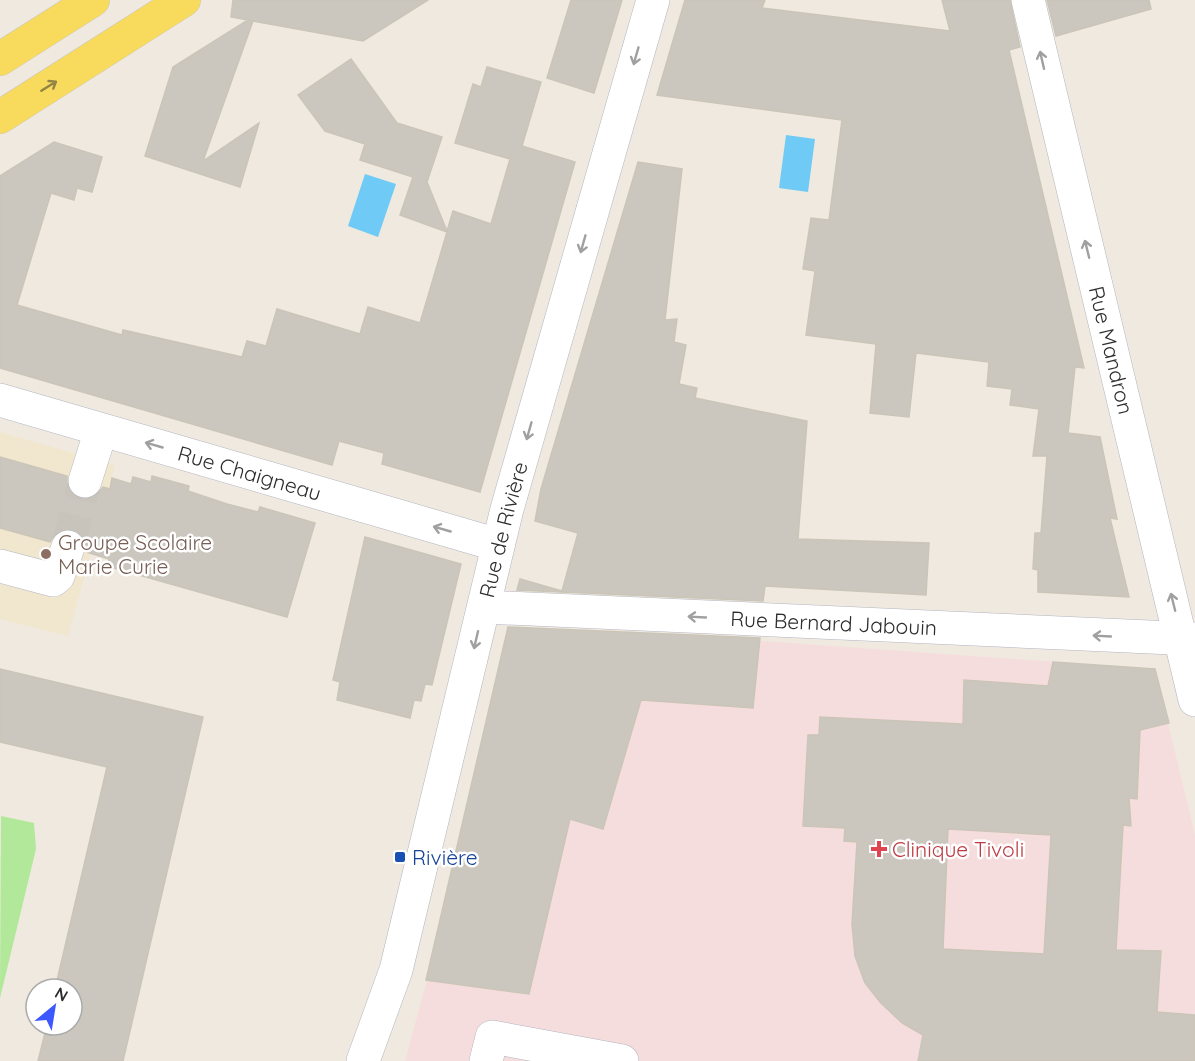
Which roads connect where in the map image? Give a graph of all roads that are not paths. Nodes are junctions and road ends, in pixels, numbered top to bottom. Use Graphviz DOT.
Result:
graph roads {
  1 [pos="93,0"];
  2 [pos="184,0"];
  3 [pos="653,0"];
  4 [pos="1028,0"];
  5 [pos="0,59"];
  6 [pos="0,117"];
  7 [pos="0,400"];
  8 [pos="101,430"];
  9 [pos="85,482"];
  10 [pos="498,545"];
  11 [pos="68,547"];
  12 [pos="0,566"];
  13 [pos="484,607"];
  14 [pos="1188,639"];
  15 [pos="1195,700"];
  16 [pos="363,1061"];
  17 [pos="486,1061"];
  18 [pos="622,1061"];
  1 -- 5 [label="main road"];
  6 -- 2 [label="main road, one-way"];
  3 -- 10 [label="street, Rue de Rivière, one-way"];
  14 -- 4 [label="street, Rue Mandron, one-way"];
  7 -- 8 [label="street, Rue Chaigneau"];
  8 -- 9 [label="street"];
  10 -- 8 [label="street, Rue Chaigneau, one-way"];
  10 -- 13 [label="street, Rue de Rivière"];
  11 -- 12 [label="street"];
  14 -- 13 [label="street, Rue Bernard Jabouin, one-way"];
  13 -- 16 [label="street, Rue de Rivière, one-way"];
  14 -- 15 [label="street, Rue Mandron"];
  17 -- 18 [label="street"];
}
